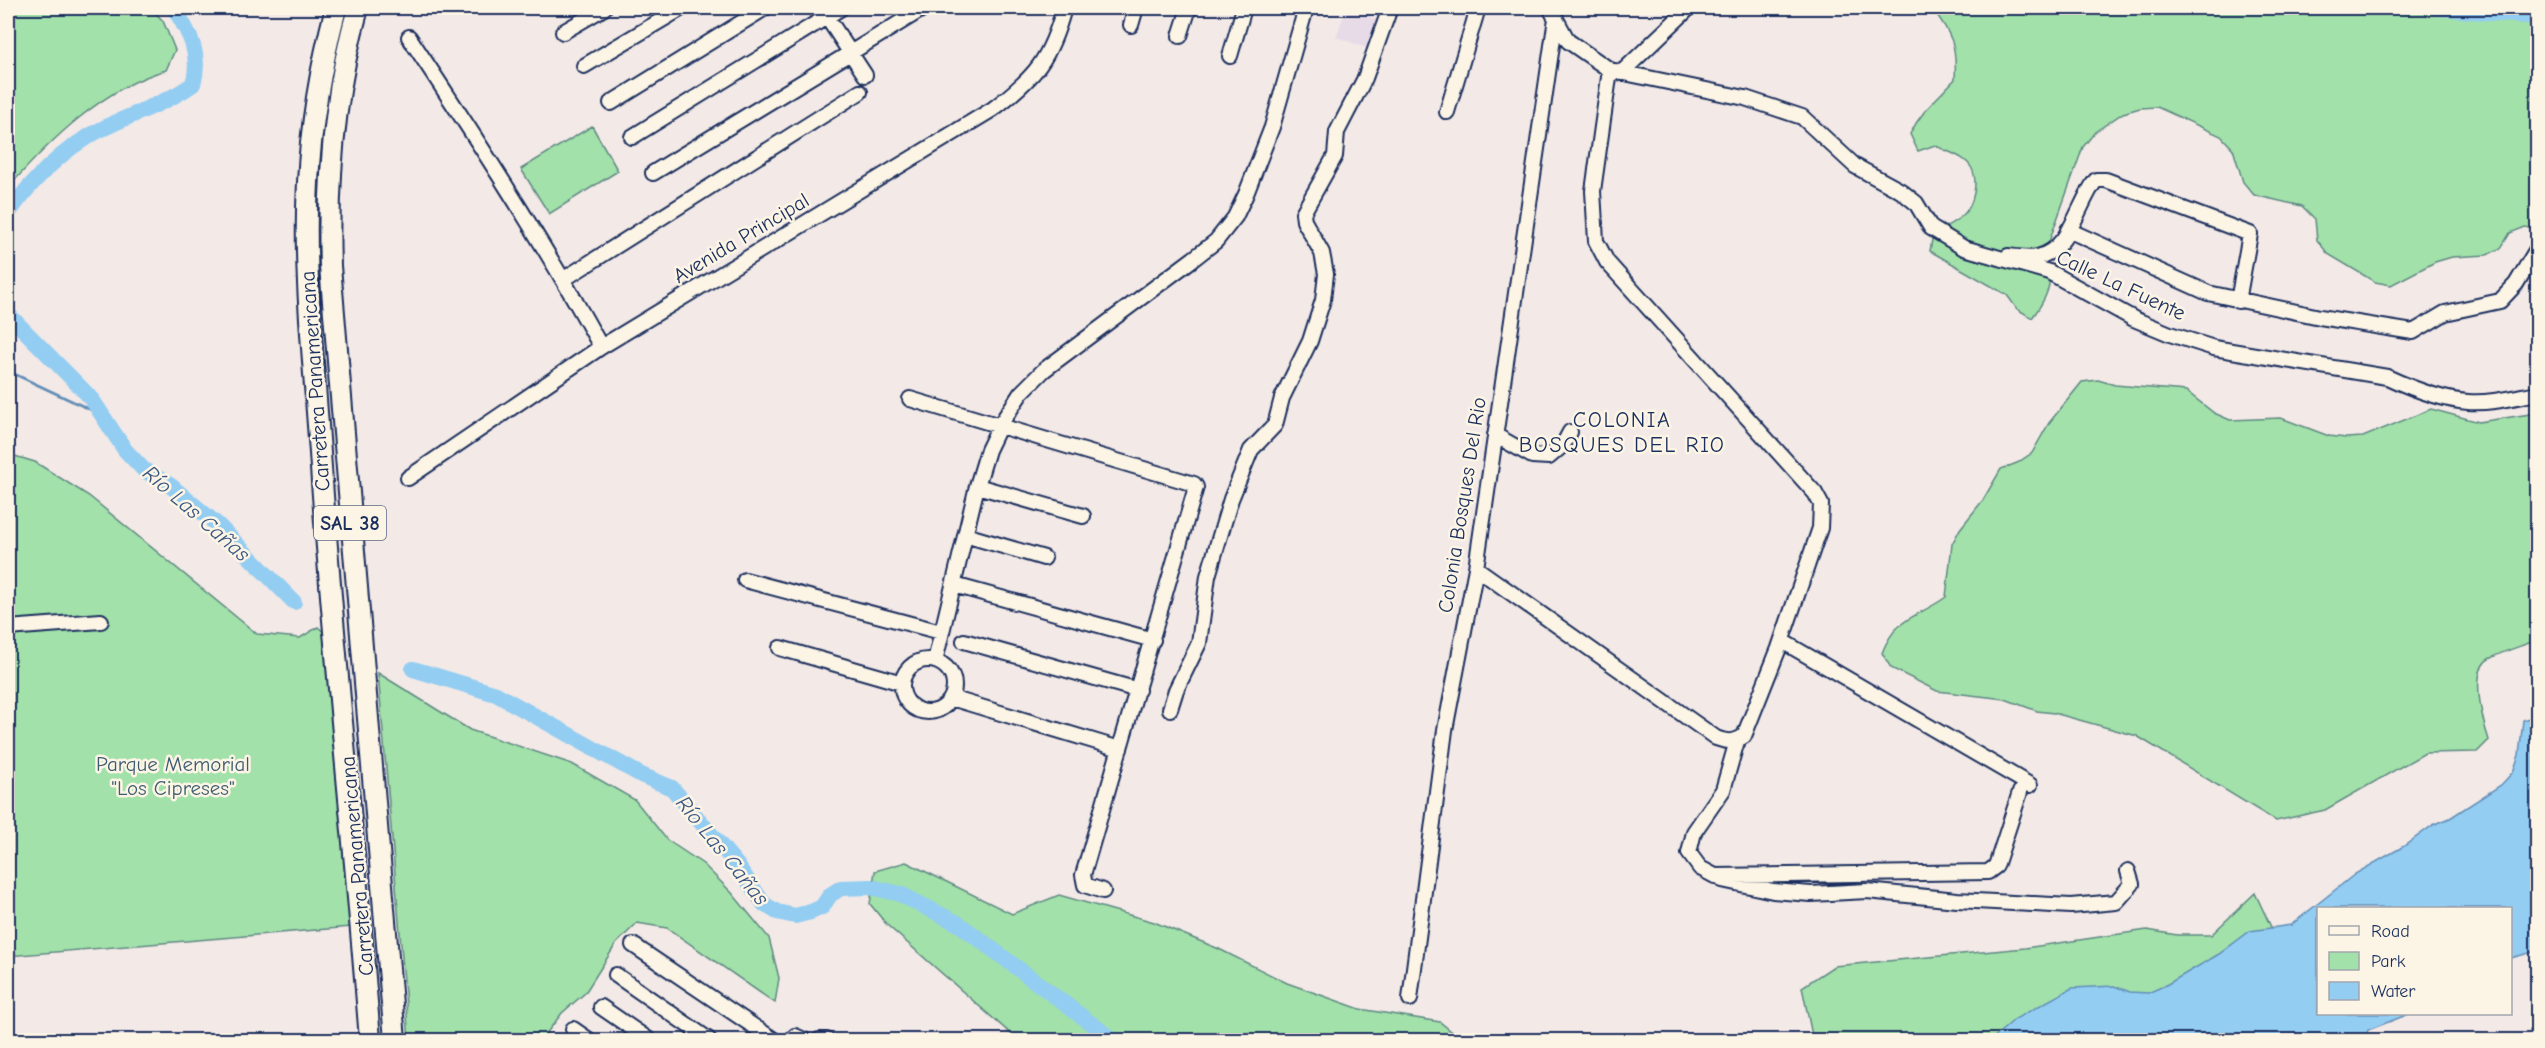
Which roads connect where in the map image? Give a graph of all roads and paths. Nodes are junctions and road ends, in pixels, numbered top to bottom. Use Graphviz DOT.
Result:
graph roads {
  1 [pos="336,8"];
  2 [pos="358,8"];
  3 [pos="604,8"];
  4 [pos="682,8"];
  5 [pos="765,8"];
  6 [pos="841,8"];
  7 [pos="924,8"];
  8 [pos="1064,8"];
  9 [pos="1136,8"];
  10 [pos="1189,8"];
  11 [pos="1245,8"];
  12 [pos="1306,8"];
  13 [pos="1390,8"];
  14 [pos="1478,8"];
  15 [pos="1689,8"];
  16 [pos="824,12"];
  17 [pos="1553,13"];
  18 [pos="1131,25"];
  19 [pos="563,32"];
  20 [pos="1180,36"];
  21 [pos="409,37"];
  22 [pos="850,51"];
  23 [pos="1230,56"];
  24 [pos="584,66"];
  25 [pos="1616,72"];
  26 [pos="865,75"];
  27 [pos="860,92"];
  28 [pos="610,103"];
  29 [pos="1447,112"];
  30 [pos="632,136"];
  31 [pos="653,173"];
  32 [pos="2068,230"];
  33 [pos="2537,249"];
  34 [pos="1982,256"];
  35 [pos="564,279"];
  36 [pos="2238,301"];
  37 [pos="601,347"];
  38 [pos="2538,393"];
  39 [pos="910,399"];
  40 [pos="1000,425"];
  41 [pos="1570,432"];
  42 [pos="1495,435"];
  43 [pos="408,478"];
  44 [pos="977,486"];
  45 [pos="322,491"];
  46 [pos="347,491"];
  47 [pos="1083,516"];
  48 [pos="965,536"];
  49 [pos="351,545"];
  50 [pos="327,550"];
  51 [pos="1044,558"];
  52 [pos="1476,568"];
  53 [pos="744,580"];
  54 [pos="954,585"];
  55 [pos="101,621"];
  56 [pos="8,628"];
  57 [pos="941,632"];
  58 [pos="1153,640"];
  59 [pos="964,641"];
  60 [pos="1782,641"];
  61 [pos="780,648"];
  62 [pos="935,661"];
  63 [pos="902,683"];
  64 [pos="1138,690"];
  65 [pos="951,698"];
  66 [pos="1170,710"];
  67 [pos="1737,741"];
  68 [pos="1120,749"];
  69 [pos="2128,871"];
  70 [pos="1715,876"];
  71 [pos="1103,891"];
  72 [pos="633,945"];
  73 [pos="616,975"];
  74 [pos="1410,999"];
  75 [pos="601,1007"];
  76 [pos="573,1029"];
  77 [pos="370,1041"];
  78 [pos="395,1041"];
  79 [pos="589,1041"];
  80 [pos="650,1041"];
  81 [pos="709,1041"];
  82 [pos="774,1041"];
  83 [pos="819,1041"];
  84 [pos="827,1041"];
  1 -- 45 [label="highway, Carretera Panamericana / SAL 38"];
  2 -- 46 [label="highway, Carretera Panamericana / SAL 38"];
  3 -- 19 [label="street"];
  4 -- 24 [label="street"];
  5 -- 28 [label="street"];
  6 -- 16 [label="street"];
  7 -- 22 [label="street"];
  8 -- 37 [label="street, Avenida Principal"];
  9 -- 18 [label="street"];
  10 -- 20 [label="street"];
  11 -- 23 [label="street"];
  12 -- 40 [label="street"];
  13 -- 66 [label="street"];
  14 -- 29 [label="street"];
  15 -- 25 [label="street"];
  16 -- 22 [label="street"];
  16 -- 30 [label="street"];
  17 -- 25 [label="street, Calle La Fuente"];
  17 -- 42 [label="street, Colonia Bosques Del Rio"];
  21 -- 35 [label="street"];
  22 -- 26 [label="street"];
  22 -- 31 [label="street"];
  25 -- 34 [label="street, Calle La Fuente"];
  25 -- 60 [label="street"];
  27 -- 35 [label="street"];
  32 -- 34 [label="street"];
  32 -- 36 [label="street"];
  32 -- 36 [label="street"];
  33 -- 36 [label="street"];
  34 -- 38 [label="street, Calle La Fuente"];
  35 -- 37 [label="street"];
  37 -- 43 [label="street, Avenida Principal"];
  39 -- 40 [label="street"];
  40 -- 44 [label="street"];
  40 -- 58 [label="street"];
  41 -- 42 [label="street"];
  42 -- 52 [label="street, Colonia Bosques Del Rio"];
  44 -- 47 [label="street"];
  44 -- 48 [label="street"];
  45 -- 46 [label="highway"];
  45 -- 50 [label="highway, Carretera Panamericana / SAL 38"];
  46 -- 49 [label="highway, Carretera Panamericana / SAL 38"];
  48 -- 51 [label="street"];
  48 -- 54 [label="street"];
  49 -- 50 [label="highway"];
  49 -- 78 [label="highway, Carretera Panamericana / SAL 38"];
  50 -- 77 [label="highway, Carretera Panamericana / SAL 38"];
  52 -- 67 [label="street"];
  52 -- 74 [label="street, Colonia Bosques Del Rio"];
  53 -- 57 [label="street"];
  54 -- 57 [label="street"];
  54 -- 58 [label="street"];
  55 -- 56 [label="street"];
  57 -- 62 [label="street"];
  58 -- 64 [label="street"];
  59 -- 64 [label="street"];
  60 -- 67 [label="street"];
  60 -- 70 [label="street"];
  61 -- 63 [label="street"];
  62 -- 63 [label="street"];
  62 -- 65 [label="street"];
  63 -- 65 [label="street"];
  64 -- 68 [label="street"];
  65 -- 68 [label="street"];
  67 -- 70 [label="street"];
  68 -- 71 [label="street"];
  69 -- 70 [label="street"];
  72 -- 82 [label="street"];
  73 -- 81 [label="street"];
  75 -- 80 [label="street"];
  76 -- 79 [label="street"];
  83 -- 84 [label="street"];
}
